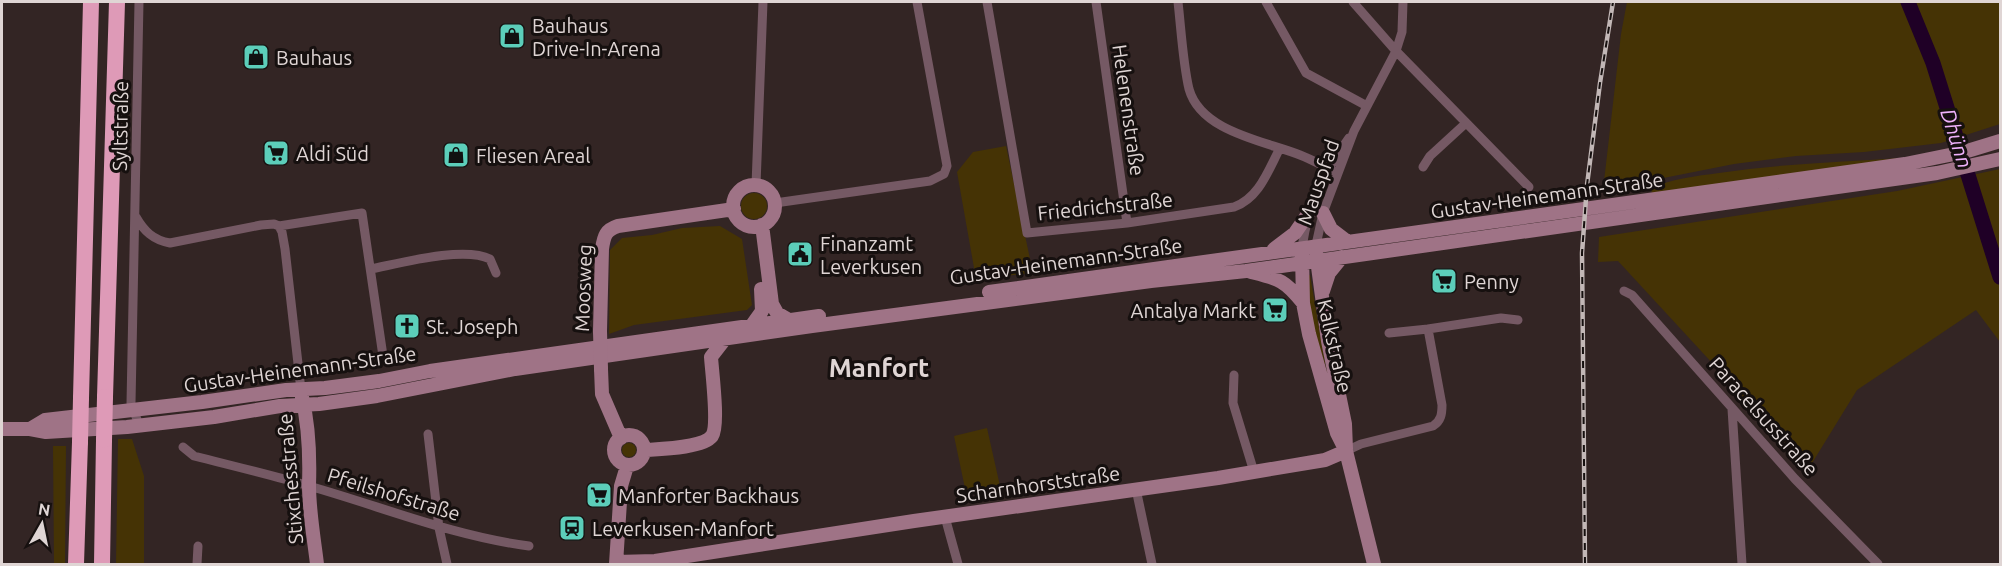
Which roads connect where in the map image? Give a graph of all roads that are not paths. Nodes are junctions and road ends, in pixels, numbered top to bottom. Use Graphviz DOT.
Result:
graph roads {
  1 [pos="91,2"];
  2 [pos="117,2"];
  3 [pos="139,2"];
  4 [pos="763,2"];
  5 [pos="917,2"];
  6 [pos="987,2"];
  7 [pos="1096,2"];
  8 [pos="1178,2"];
  9 [pos="1266,2"];
  10 [pos="1353,2"];
  11 [pos="1403,2"];
  12 [pos="1396,51"];
  13 [pos="1366,106"];
  14 [pos="1466,123"];
  15 [pos="1998,142"];
  16 [pos="1280,148"];
  17 [pos="2000,159"];
  18 [pos="1423,167"];
  19 [pos="1333,171"];
  20 [pos="756,185"];
  21 [pos="1529,187"];
  22 [pos="775,203"];
  23 [pos="734,209"];
  24 [pos="1323,213"];
  25 [pos="1308,214"];
  26 [pos="136,217"];
  27 [pos="1127,223"];
  28 [pos="279,226"];
  29 [pos="756,226"];
  30 [pos="153,237"];
  31 [pos="1348,242"];
  32 [pos="1309,246"];
  33 [pos="134,250"];
  34 [pos="1270,251"];
  35 [pos="1342,257"];
  36 [pos="1316,260"];
  37 [pos="1301,262"];
  38 [pos="371,269"];
  39 [pos="1246,271"];
  40 [pos="496,273"];
  41 [pos="1624,291"];
  42 [pos="1322,296"];
  43 [pos="1303,303"];
  44 [pos="789,320"];
  45 [pos="1518,320"];
  46 [pos="752,325"];
  47 [pos="1428,329"];
  48 [pos="1389,333"];
  49 [pos="725,339"];
  50 [pos="691,344"];
  51 [pos="383,356"];
  52 [pos="711,357"];
  53 [pos="1234,375"];
  54 [pos="301,390"];
  55 [pos="304,405"];
  56 [pos="1732,409"];
  57 [pos="133,411"];
  58 [pos="139,425"];
  59 [pos="2,429"];
  60 [pos="30,429"];
  61 [pos="428,434"];
  62 [pos="621,438"];
  63 [pos="183,447"];
  64 [pos="645,450"];
  65 [pos="1346,452"];
  66 [pos="627,466"];
  67 [pos="1254,472"];
  68 [pos="309,486"];
  69 [pos="1136,489"];
  70 [pos="945,517"];
  71 [pos="439,528"];
  72 [pos="198,546"];
  73 [pos="529,546"];
  74 [pos="616,563"];
  75 [pos="76,564"];
  76 [pos="102,564"];
  77 [pos="197,564"];
  78 [pos="317,564"];
  79 [pos="447,564"];
  80 [pos="958,564"];
  81 [pos="1152,564"];
  82 [pos="1374,564"];
  83 [pos="1742,564"];
  84 [pos="1878,564"];
  1 -- 75 [label="highway, bridge"];
  2 -- 76 [label="highway, bridge"];
  3 -- 26 [label="street, Syltstraße"];
  4 -- 20 [label="street"];
  5 -- 22 [label="street"];
  6 -- 27 [label="street, Friedrichstraße"];
  7 -- 27 [label="street, Helenenstraße"];
  8 -- 16 [label="street"];
  9 -- 13 [label="street"];
  10 -- 12 [label="street"];
  11 -- 12 [label="street, Mauspfad"];
  12 -- 13 [label="street, Mauspfad"];
  12 -- 14 [label="street"];
  13 -- 19 [label="street, Mauspfad"];
  14 -- 18 [label="street"];
  14 -- 21 [label="street"];
  15 -- 31 [label="main road, Gustav-Heinemann-Straße"];
  16 -- 19 [label="street"];
  16 -- 27 [label="street, Friedrichstraße"];
  17 -- 35 [label="main road, Gustav-Heinemann-Straße"];
  19 -- 24 [label="street, Mauspfad"];
  19 -- 25 [label="street, Mauspfad"];
  20 -- 22 [label="main road"];
  20 -- 23 [label="main road"];
  22 -- 29 [label="main road"];
  23 -- 29 [label="main road"];
  23 -- 62 [label="main road, Moosweg, bridge"];
  24 -- 31 [label="main road"];
  24 -- 32 [label="street, Mauspfad"];
  25 -- 32 [label="street, Mauspfad"];
  25 -- 34 [label="main road"];
  26 -- 30 [label="street"];
  26 -- 33 [label="street, Syltstraße"];
  28 -- 30 [label="street"];
  28 -- 38 [label="street"];
  28 -- 54 [label="street"];
  29 -- 44 [label="main road"];
  29 -- 46 [label="main road"];
  30 -- 33 [label="street"];
  31 -- 32 [label="main road, Gustav-Heinemann-Straße"];
  32 -- 34 [label="main road, Gustav-Heinemann-Straße"];
  32 -- 36 [label="main road, Kalkstraße"];
  32 -- 37 [label="main road, Kalkstraße"];
  33 -- 57 [label="street, Syltstraße"];
  34 -- 44 [label="main road, Gustav-Heinemann-Straße"];
  35 -- 36 [label="main road, Gustav-Heinemann-Straße"];
  35 -- 42 [label="main road"];
  36 -- 37 [label="main road, Gustav-Heinemann-Straße"];
  36 -- 42 [label="main road, Kalkstraße"];
  37 -- 39 [label="main road, Gustav-Heinemann-Straße"];
  37 -- 43 [label="main road, Kalkstraße"];
  38 -- 40 [label="street"];
  38 -- 51 [label="street"];
  39 -- 43 [label="main road"];
  39 -- 49 [label="main road, Gustav-Heinemann-Straße"];
  41 -- 56 [label="street, Paracelsusstraße"];
  42 -- 65 [label="main road, Kalkstraße"];
  43 -- 65 [label="main road, Kalkstraße"];
  44 -- 46 [label="main road, Gustav-Heinemann-Straße"];
  45 -- 47 [label="street"];
  46 -- 54 [label="main road, Gustav-Heinemann-Straße"];
  47 -- 48 [label="street"];
  47 -- 65 [label="street"];
  49 -- 50 [label="main road, Gustav-Heinemann-Straße"];
  49 -- 52 [label="main road"];
  50 -- 52 [label="main road"];
  50 -- 55 [label="main road, Gustav-Heinemann-Straße"];
  52 -- 64 [label="main road"];
  53 -- 67 [label="street"];
  54 -- 55 [label="main road, Stixchesstraße"];
  54 -- 57 [label="main road, Gustav-Heinemann-Straße"];
  55 -- 58 [label="main road, Gustav-Heinemann-Straße"];
  55 -- 68 [label="main road, Stixchesstraße"];
  56 -- 83 [label="street"];
  56 -- 84 [label="street, Paracelsusstraße"];
  57 -- 58 [label="street, Syltstraße"];
  57 -- 60 [label="main road, Gustav-Heinemann-Straße"];
  58 -- 60 [label="main road, Gustav-Heinemann-Straße"];
  59 -- 60 [label="main road, Gustav-Heinemann-Straße"];
  61 -- 71 [label="street"];
  62 -- 64 [label="main road"];
  62 -- 66 [label="main road"];
  63 -- 68 [label="street, Pfeilshofstraße"];
  64 -- 66 [label="main road"];
  65 -- 67 [label="main road, Scharnhorststraße"];
  65 -- 82 [label="main road, Kalkstraße"];
  66 -- 74 [label="main road"];
  67 -- 69 [label="main road, Scharnhorststraße"];
  68 -- 71 [label="street, Pfeilshofstraße"];
  68 -- 78 [label="main road, Stixchesstraße"];
  69 -- 70 [label="main road, Scharnhorststraße"];
  69 -- 81 [label="street, Scharnhorststraße"];
  70 -- 74 [label="main road, Scharnhorststraße"];
  70 -- 80 [label="street, Scharnhorststraße"];
  71 -- 73 [label="street, Pfeilshofstraße"];
  71 -- 79 [label="street"];
  72 -- 77 [label="street"];
}
